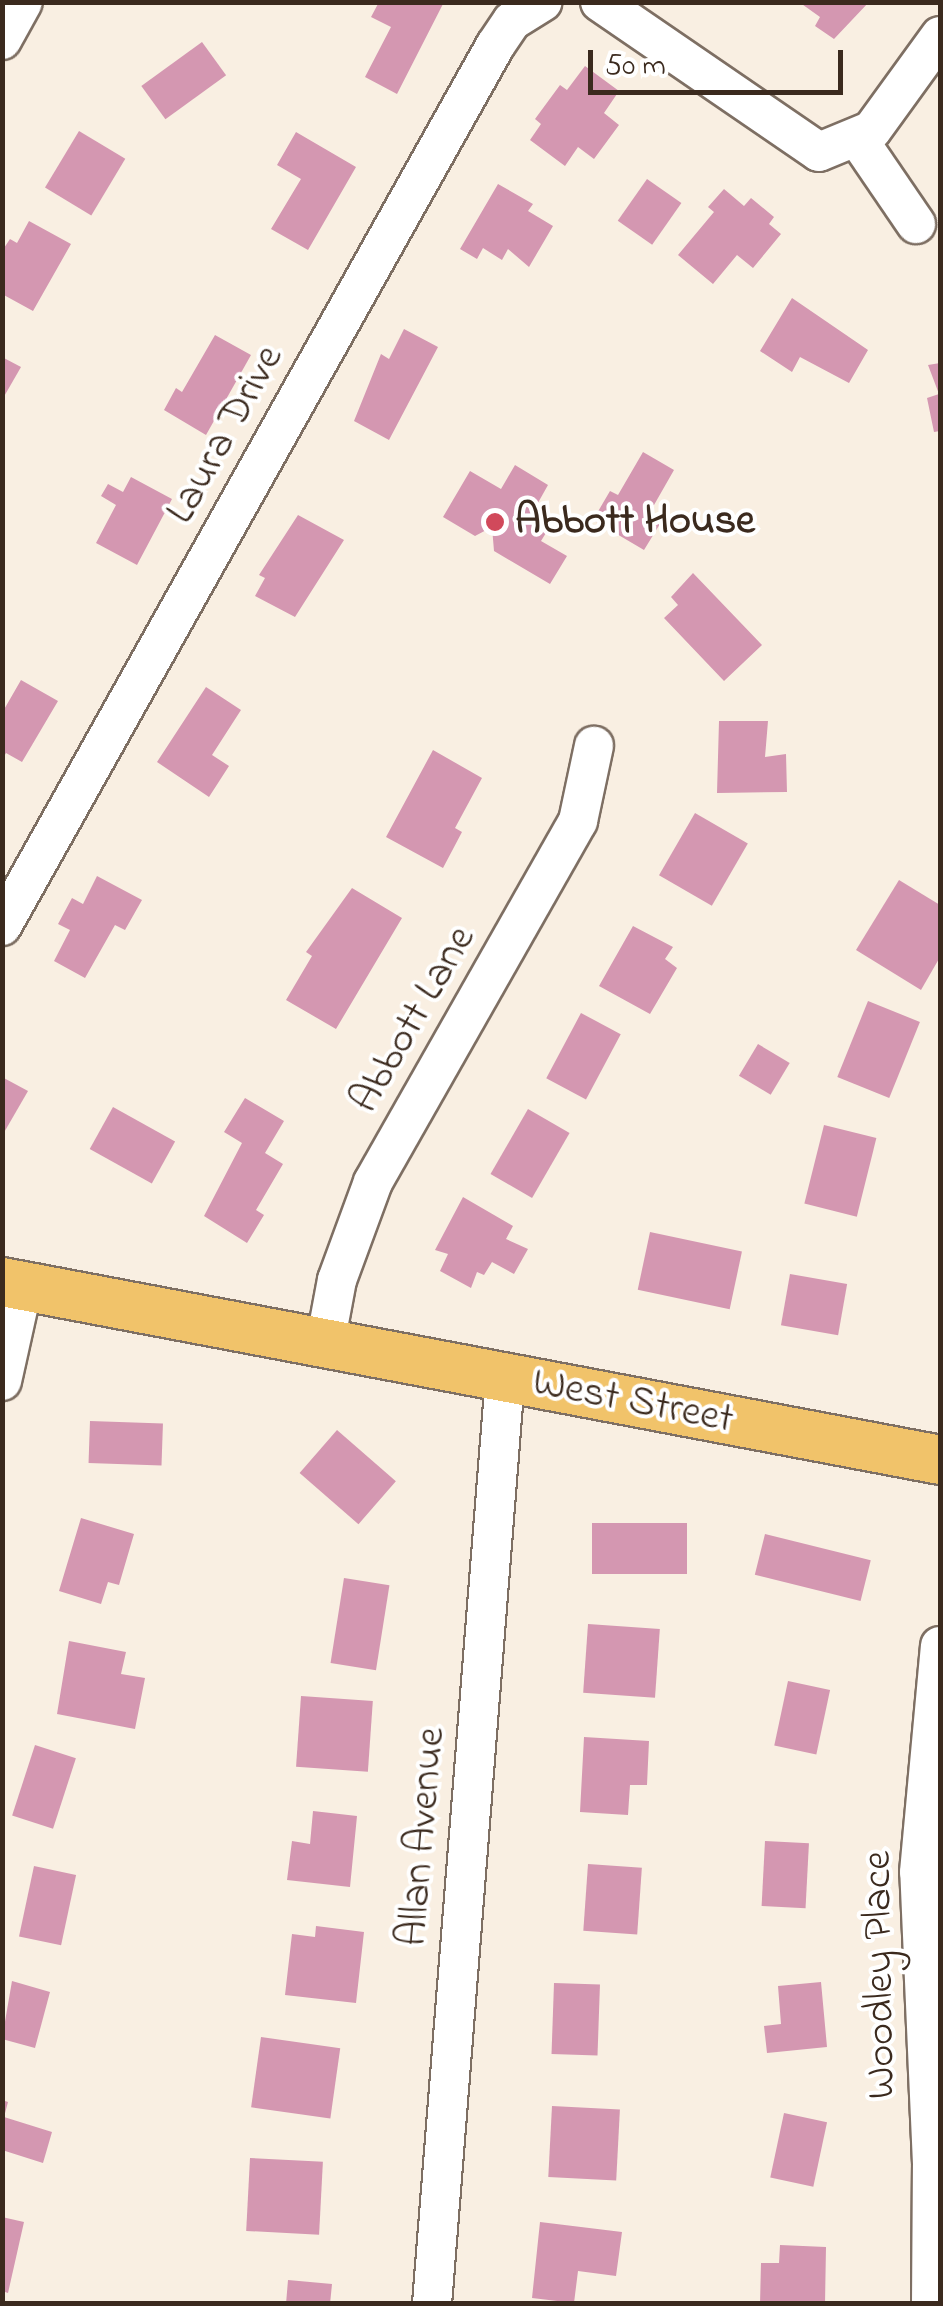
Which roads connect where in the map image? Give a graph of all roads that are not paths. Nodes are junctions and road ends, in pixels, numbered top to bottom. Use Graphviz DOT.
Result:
graph roads {
  1 [pos="23,2"];
  2 [pos="543,2"];
  3 [pos="600,2"];
  4 [pos="940,36"];
  5 [pos="2,40"];
  6 [pos="858,138"];
  7 [pos="916,224"];
  8 [pos="594,746"];
  9 [pos="2,926"];
  10 [pos="13,1284"];
  11 [pos="325,1344"];
  12 [pos="505,1378"];
  13 [pos="2,1381"];
  14 [pos="940,1453"];
  15 [pos="940,1646"];
  16 [pos="432,2304"];
  17 [pos="932,2304"];
  1 -- 5 [label="street"];
  2 -- 9 [label="street, Laura Drive"];
  3 -- 6 [label="street"];
  4 -- 6 [label="street"];
  6 -- 7 [label="street"];
  8 -- 11 [label="street, Abbott Lane"];
  10 -- 11 [label="main road, West Street"];
  10 -- 13 [label="street"];
  11 -- 12 [label="main road, West Street"];
  12 -- 14 [label="main road, West Street"];
  12 -- 16 [label="street, Allan Avenue"];
  15 -- 17 [label="street, Woodley Place"];
}
